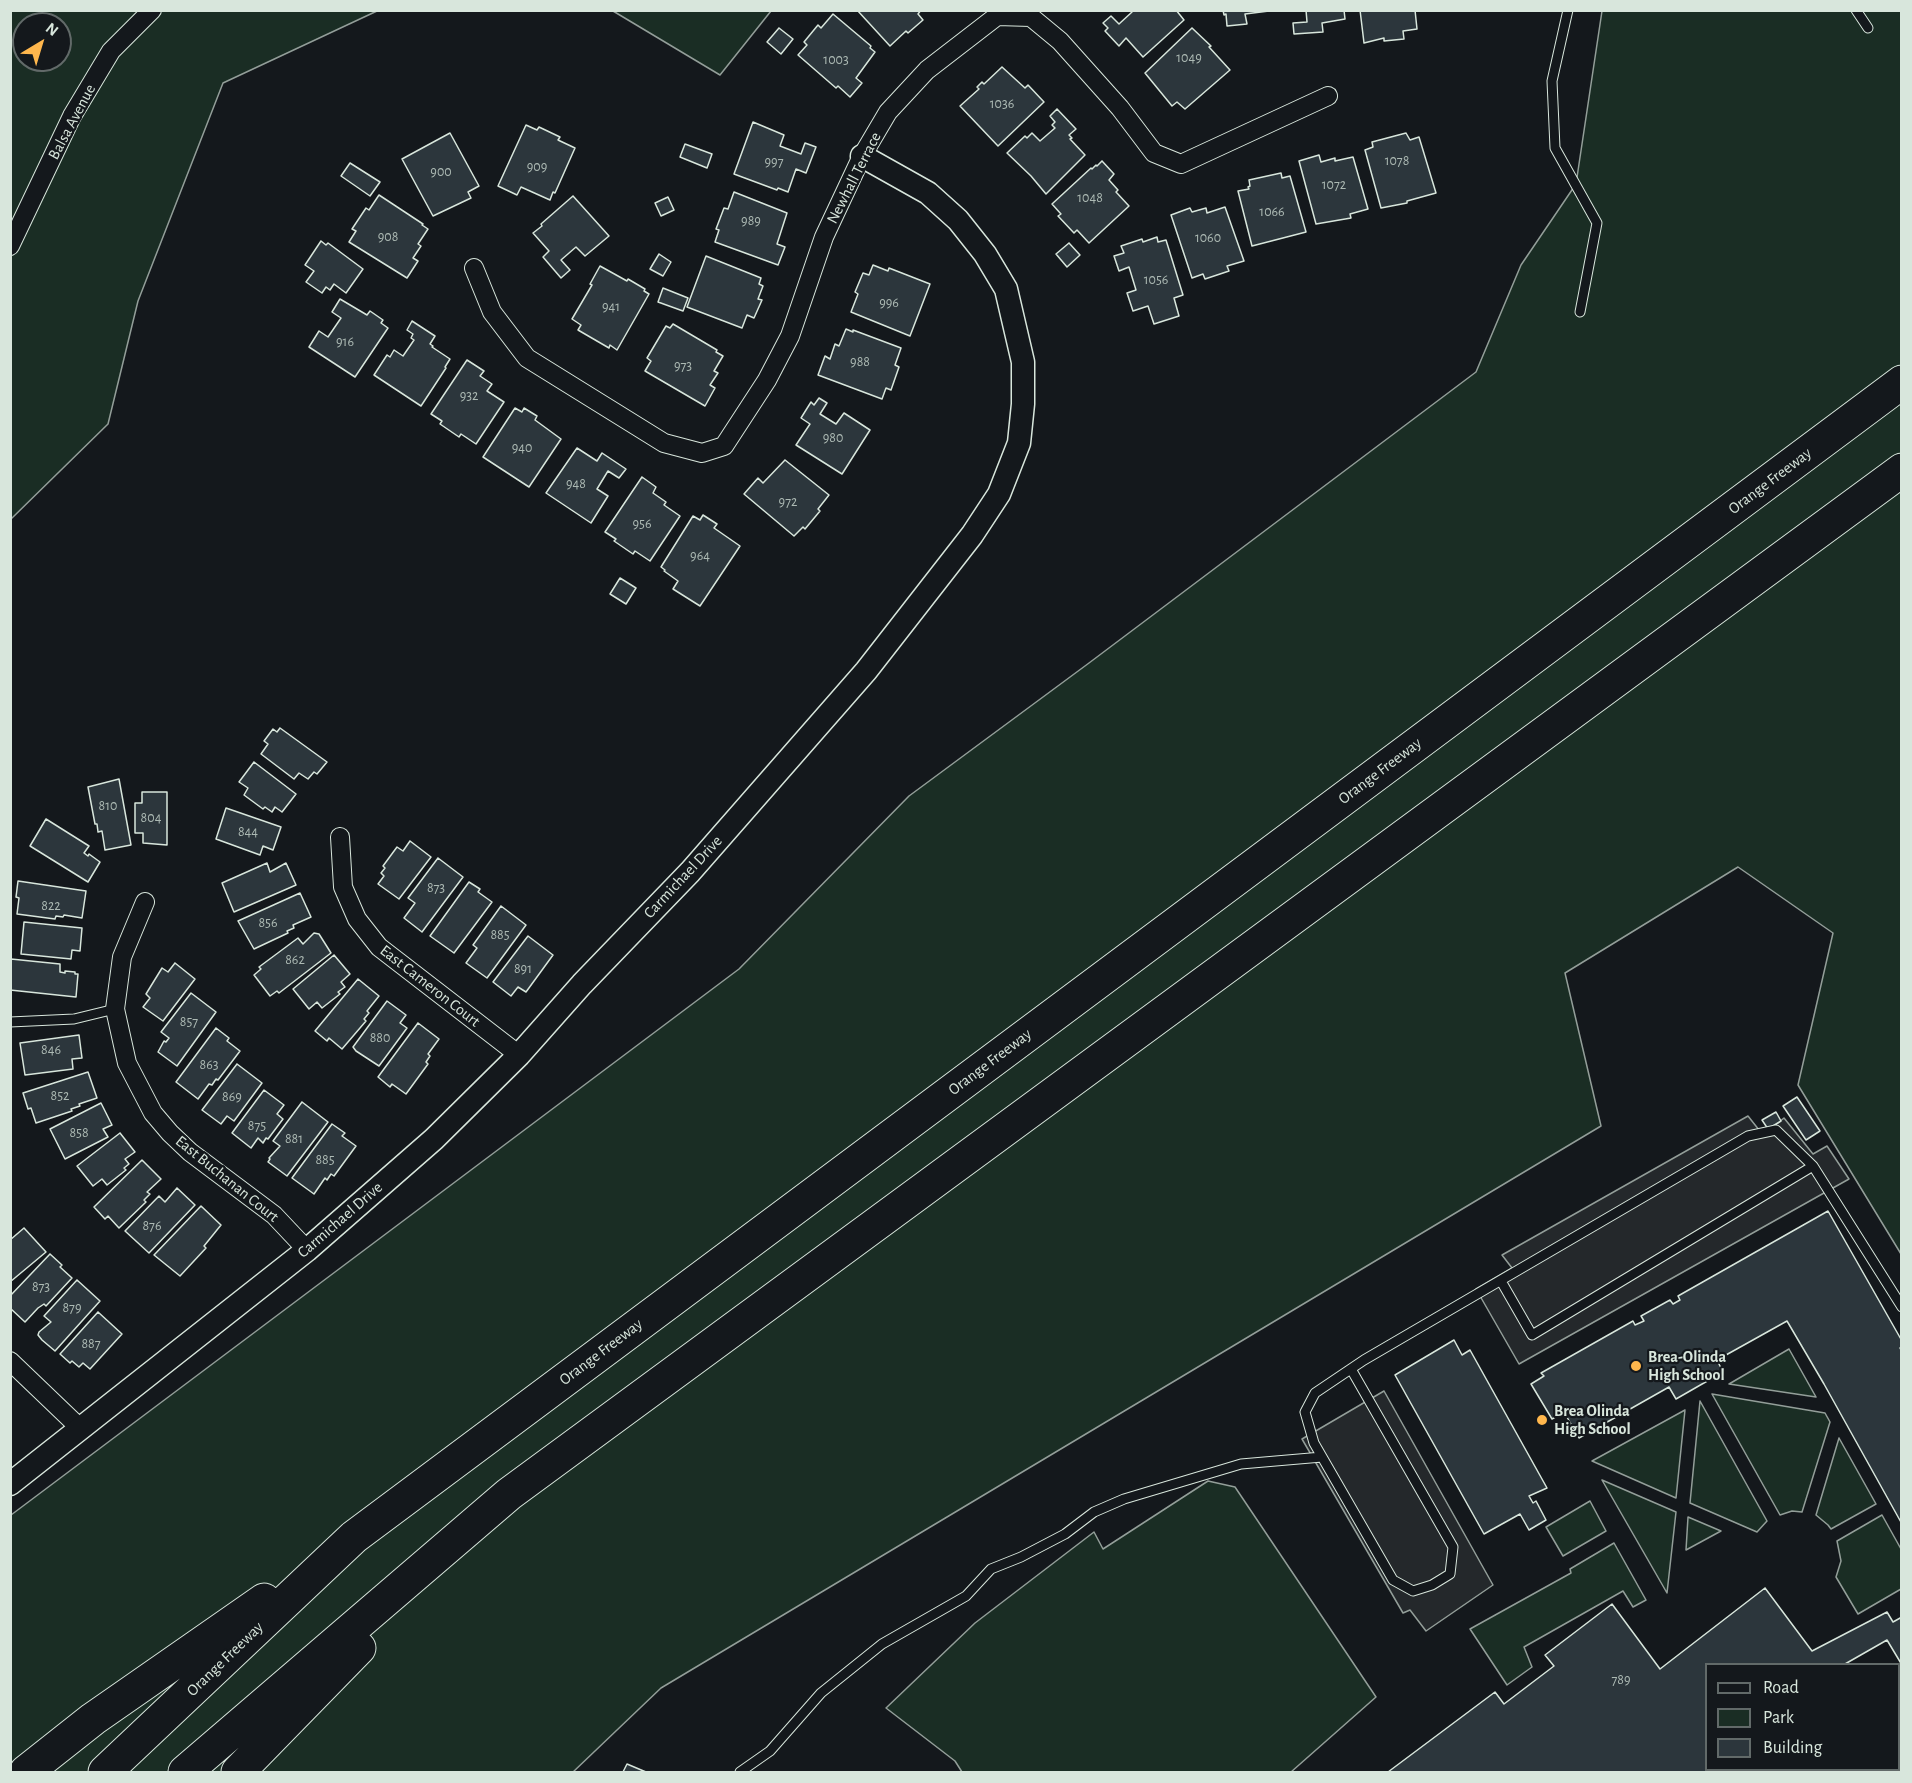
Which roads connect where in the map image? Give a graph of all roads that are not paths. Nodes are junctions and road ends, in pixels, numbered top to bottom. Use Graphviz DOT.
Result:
graph roads {
  1 [pos="152,10"];
  2 [pos="1568,10"];
  3 [pos="1856,10"];
  4 [pos="1868,28"];
  5 [pos="1328,96"];
  6 [pos="862,156"];
  7 [pos="10,246"];
  8 [pos="474,268"];
  9 [pos="1580,312"];
  10 [pos="1902,382"];
  11 [pos="1902,470"];
  12 [pos="340,837"];
  13 [pos="145,902"];
  14 [pos="115,1009"];
  15 [pos="10,1022"];
  16 [pos="519,1055"];
  17 [pos="1812,1166"];
  18 [pos="307,1250"];
  19 [pos="1501,1281"];
  20 [pos="1902,1308"];
  21 [pos="10,1361"];
  22 [pos="1351,1369"];
  23 [pos="81,1429"];
  24 [pos="1322,1457"];
  25 [pos="10,1484"];
  26 [pos="509,1494"];
  27 [pos="354,1537"];
  28 [pos="26,1773"];
  29 [pos="105,1773"];
  30 [pos="185,1773"];
  31 [pos="238,1773"];
  32 [pos="740,1773"];
  1 -- 7 [label="street, Balsa Avenue"];
  2 -- 9 [label="lane"];
  3 -- 4 [label="lane"];
  5 -- 6 [label="street, Newhall Terrace"];
  6 -- 8 [label="street, Newhall Terrace"];
  6 -- 16 [label="street, Carmichael Drive"];
  10 -- 27 [label="highway, Orange Freeway"];
  11 -- 26 [label="highway"];
  12 -- 16 [label="street, East Cameron Court"];
  13 -- 14 [label="street, East Buchanan Court"];
  14 -- 15 [label="lane"];
  14 -- 18 [label="street, East Buchanan Court"];
  16 -- 18 [label="street, Carmichael Drive"];
  17 -- 19 [label="lane"];
  17 -- 19 [label="lane"];
  17 -- 20 [label="lane"];
  18 -- 23 [label="street, Carmichael Drive"];
  19 -- 22 [label="lane"];
  21 -- 23 [label="street"];
  22 -- 24 [label="lane"];
  22 -- 24 [label="lane"];
  23 -- 25 [label="street, Carmichael Drive"];
  24 -- 32 [label="lane"];
  26 -- 30 [label="highway"];
  26 -- 31 [label="highway"];
  27 -- 28 [label="highway"];
  27 -- 29 [label="highway, Orange Freeway"];
}
